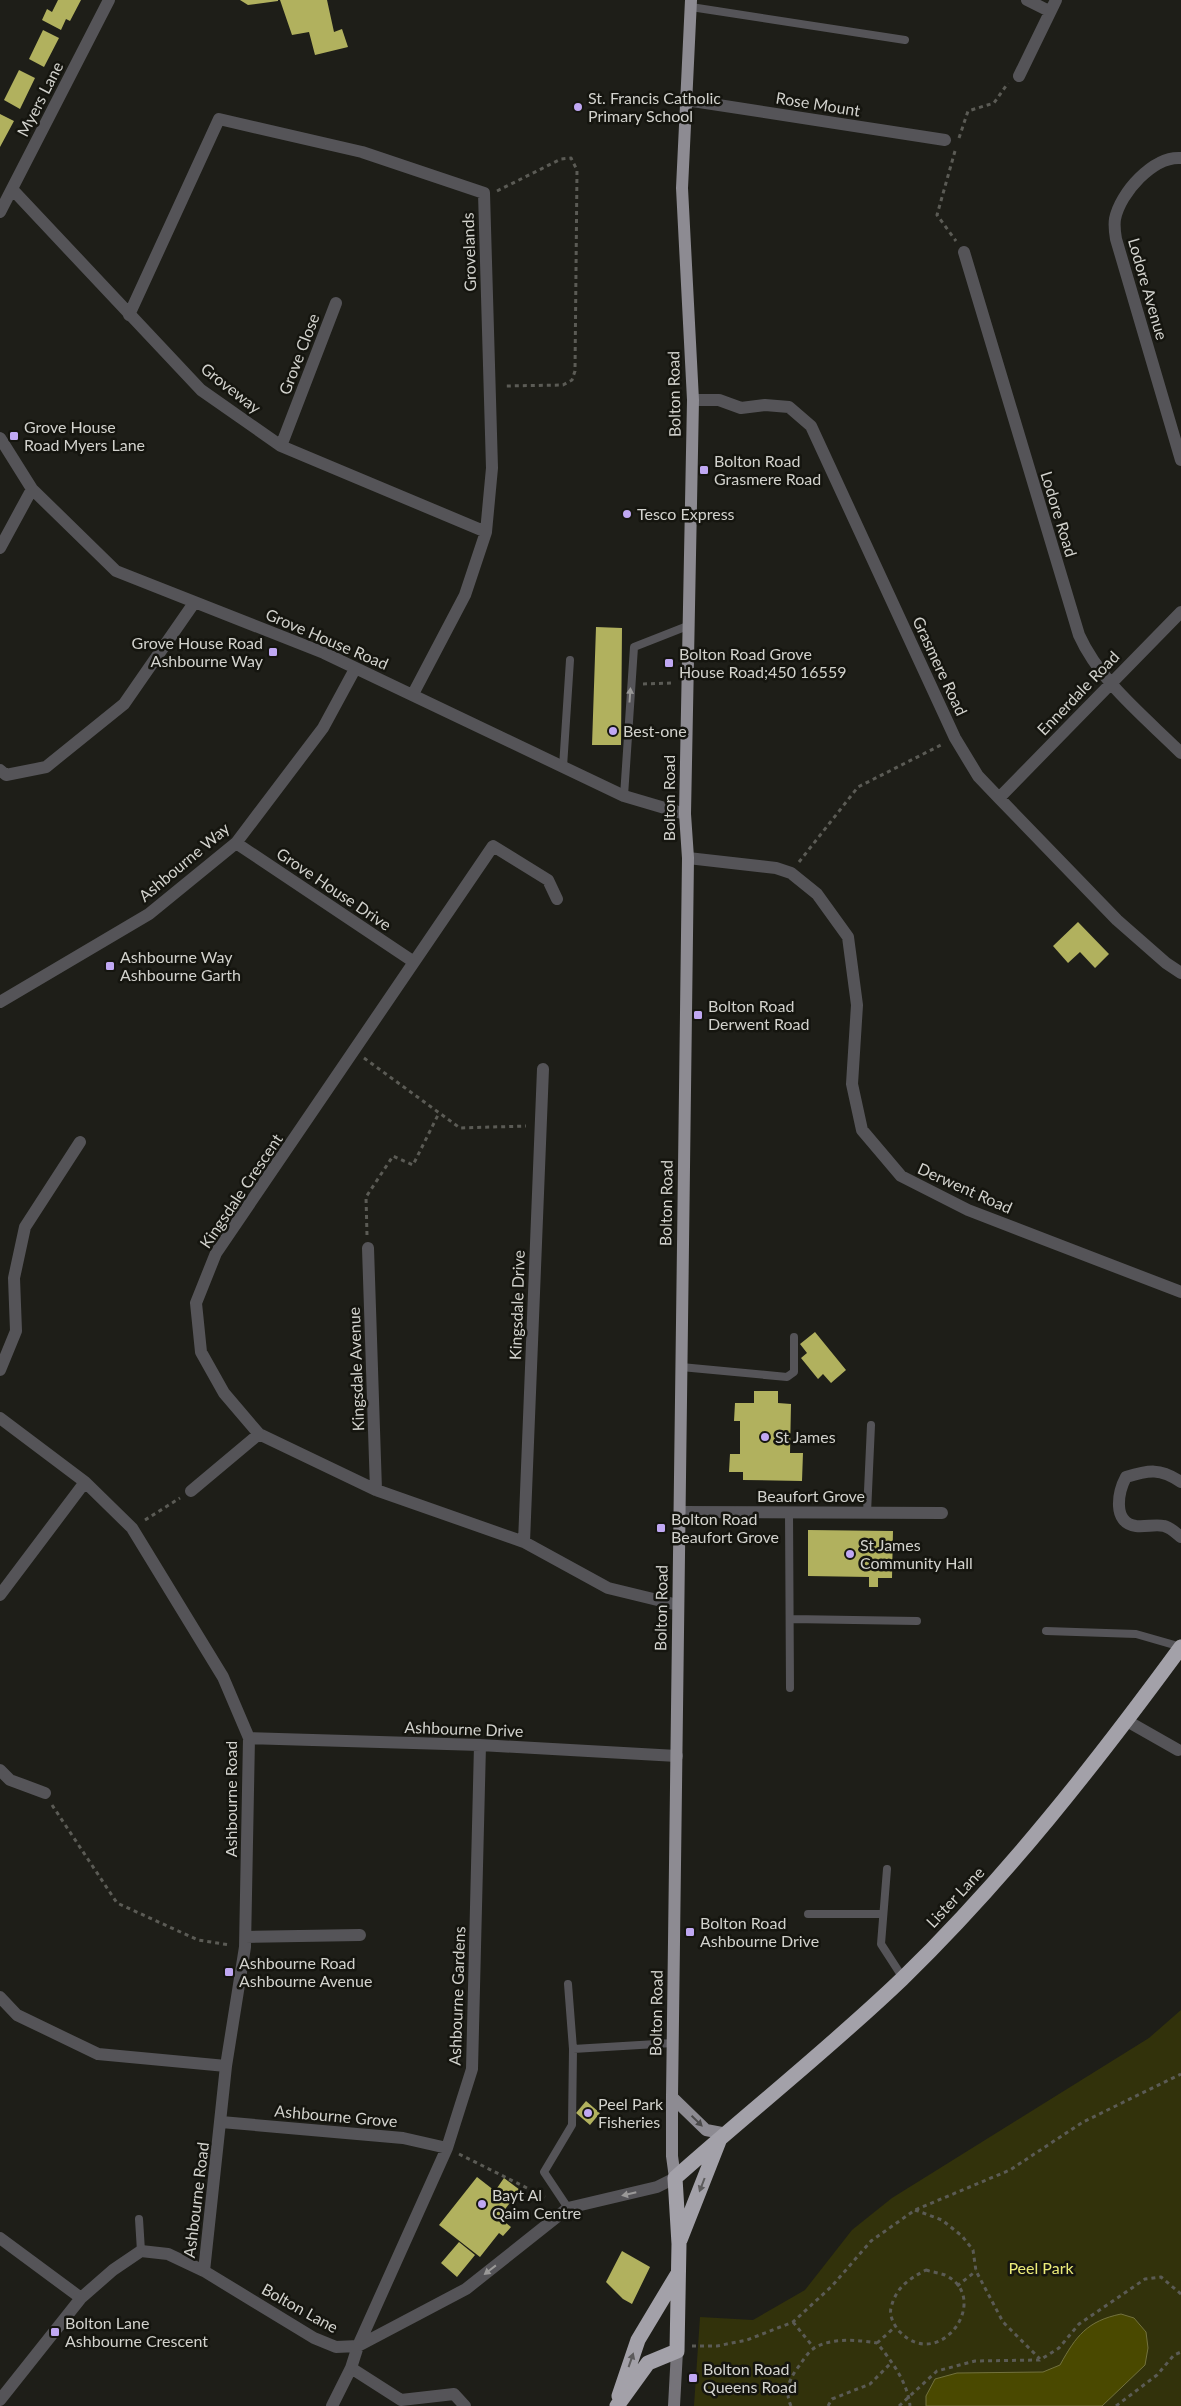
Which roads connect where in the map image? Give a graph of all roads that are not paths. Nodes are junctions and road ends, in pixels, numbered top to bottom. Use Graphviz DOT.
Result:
graph roads {
  1 [pos="109,0"];
  2 [pos="1027,0"];
  3 [pos="691,4"];
  4 [pos="1053,6"];
  5 [pos="905,40"];
  6 [pos="1019,76"];
  7 [pos="686,100"];
  8 [pos="945,140"];
  9 [pos="1181,158"];
  10 [pos="12,189"];
  11 [pos="0,212"];
  12 [pos="964,252"];
  13 [pos="336,303"];
  14 [pos="130,315"];
  15 [pos="693,400"];
  16 [pos="0,438"];
  17 [pos="281,446"];
  18 [pos="1181,460"];
  19 [pos="32,489"];
  20 [pos="486,532"];
  21 [pos="0,548"];
  22 [pos="194,603"];
  23 [pos="1181,612"];
  24 [pos="690,625"];
  25 [pos="570,660"];
  26 [pos="355,669"];
  27 [pos="1110,682"];
  28 [pos="413,694"];
  29 [pos="1181,753"];
  30 [pos="563,766"];
  31 [pos="0,770"];
  32 [pos="624,796"];
  33 [pos="999,798"];
  34 [pos="685,814"];
  35 [pos="236,843"];
  36 [pos="688,858"];
  37 [pos="558,899"];
  38 [pos="414,962"];
  39 [pos="1181,973"];
  40 [pos="0,1002"];
  41 [pos="543,1069"];
  42 [pos="80,1142"];
  43 [pos="368,1248"];
  44 [pos="1181,1292"];
  45 [pos="794,1337"];
  46 [pos="681,1367"];
  47 [pos="0,1370"];
  48 [pos="0,1418"];
  49 [pos="871,1425"];
  50 [pos="259,1434"];
  51 [pos="85,1482"];
  52 [pos="1181,1482"];
  53 [pos="376,1490"];
  54 [pos="191,1491"];
  55 [pos="680,1512"];
  56 [pos="790,1513"];
  57 [pos="867,1513"];
  58 [pos="942,1513"];
  59 [pos="1181,1537"];
  60 [pos="524,1542"];
  61 [pos="0,1594"];
  62 [pos="678,1605"];
  63 [pos="791,1618"];
  64 [pos="917,1621"];
  65 [pos="1046,1631"];
  66 [pos="1181,1647"];
  67 [pos="790,1688"];
  68 [pos="1127,1721"];
  69 [pos="249,1738"];
  70 [pos="480,1745"];
  71 [pos="1178,1750"];
  72 [pos="677,1756"];
  73 [pos="0,1770"];
  74 [pos="44,1793"];
  75 [pos="887,1869"];
  76 [pos="808,1914"];
  77 [pos="883,1914"];
  78 [pos="360,1935"];
  79 [pos="245,1942"];
  80 [pos="902,1978"];
  81 [pos="568,1984"];
  82 [pos="0,1997"];
  83 [pos="673,2043"];
  84 [pos="573,2049"];
  85 [pos="226,2066"];
  86 [pos="672,2097"];
  87 [pos="221,2122"];
  88 [pos="724,2137"];
  89 [pos="447,2148"];
  90 [pos="675,2178"];
  91 [pos="568,2208"];
  92 [pos="139,2218"];
  93 [pos="0,2238"];
  94 [pos="679,2244"];
  95 [pos="141,2251"];
  96 [pos="204,2271"];
  97 [pos="678,2274"];
  98 [pos="81,2298"];
  99 [pos="358,2346"];
  100 [pos="677,2351"];
  101 [pos="352,2368"];
  102 [pos="0,2400"];
  103 [pos="332,2406"];
  104 [pos="466,2406"];
  105 [pos="616,2406"];
  106 [pos="674,2406"];
  1 -- 10 [label="street, Myers Lane"];
  2 -- 4 [label="street"];
  3 -- 5 [label="lane"];
  3 -- 7 [label="main road, Bolton Road"];
  4 -- 6 [label="street"];
  7 -- 8 [label="street, Rose Mount"];
  7 -- 15 [label="main road, Bolton Road"];
  9 -- 18 [label="street, Lodore Avenue"];
  10 -- 11 [label="street, Myers Lane"];
  10 -- 14 [label="street, Groveway"];
  12 -- 27 [label="street, Lodore Road"];
  13 -- 17 [label="street, Grove Close"];
  14 -- 17 [label="street, Groveway"];
  14 -- 20 [label="street, Grovelands"];
  15 -- 24 [label="main road, Bolton Road"];
  15 -- 33 [label="street, Grasmere Road"];
  16 -- 19 [label="street, Grove House Road"];
  17 -- 20 [label="street, Groveway"];
  19 -- 21 [label="street"];
  19 -- 22 [label="street, Grove House Road"];
  20 -- 28 [label="street, Grovelands"];
  22 -- 26 [label="street, Grove House Road"];
  22 -- 31 [label="street"];
  23 -- 27 [label="street, Ennerdale Road"];
  32 -- 24 [label="lane, one-way"];
  24 -- 34 [label="main road, Bolton Road"];
  25 -- 30 [label="lane"];
  26 -- 28 [label="street, Grove House Road"];
  26 -- 35 [label="street, Ashbourne Way"];
  27 -- 29 [label="street, Lodore Road"];
  27 -- 33 [label="street, Ennerdale Road"];
  28 -- 30 [label="street, Grove House Road"];
  30 -- 32 [label="street, Grove House Road"];
  32 -- 34 [label="street, Grove House Road"];
  33 -- 39 [label="street, Grasmere Road"];
  34 -- 36 [label="main road, Bolton Road"];
  35 -- 38 [label="street, Grove House Drive"];
  35 -- 40 [label="street, Ashbourne Way"];
  36 -- 44 [label="street, Derwent Road"];
  36 -- 46 [label="main road, Bolton Road"];
  37 -- 38 [label="street, Kingsdale Crescent"];
  38 -- 50 [label="street, Kingsdale Crescent"];
  41 -- 60 [label="street, Kingsdale Drive"];
  42 -- 47 [label="street"];
  43 -- 53 [label="street, Kingsdale Avenue"];
  45 -- 46 [label="lane"];
  46 -- 55 [label="main road, Bolton Road"];
  48 -- 51 [label="street, Ashbourne Road"];
  49 -- 57 [label="lane"];
  50 -- 53 [label="street, Kingsdale Crescent"];
  50 -- 54 [label="street"];
  51 -- 61 [label="street"];
  51 -- 69 [label="street, Ashbourne Road"];
  52 -- 59 [label="street"];
  53 -- 60 [label="street, Kingsdale Crescent"];
  55 -- 56 [label="street, Beaufort Grove"];
  55 -- 62 [label="main road, Bolton Road"];
  56 -- 57 [label="street, Beaufort Grove"];
  56 -- 63 [label="lane"];
  57 -- 58 [label="street, Beaufort Grove"];
  60 -- 62 [label="street, Kingsdale Crescent"];
  62 -- 72 [label="main road, Bolton Road"];
  63 -- 64 [label="lane"];
  63 -- 67 [label="lane"];
  65 -- 66 [label="lane"];
  66 -- 68 [label="highway, Lister Lane"];
  68 -- 71 [label="street"];
  68 -- 80 [label="highway, Lister Lane"];
  69 -- 70 [label="street, Ashbourne Drive"];
  69 -- 79 [label="street, Ashbourne Road"];
  70 -- 72 [label="street, Ashbourne Drive"];
  70 -- 89 [label="street, Ashbourne Gardens"];
  72 -- 83 [label="main road, Bolton Road"];
  73 -- 74 [label="street"];
  75 -- 77 [label="lane"];
  76 -- 77 [label="lane"];
  77 -- 80 [label="lane"];
  78 -- 79 [label="street"];
  79 -- 85 [label="street, Ashbourne Road"];
  80 -- 88 [label="highway, Lister Lane"];
  81 -- 84 [label="lane"];
  82 -- 85 [label="street"];
  83 -- 84 [label="lane"];
  83 -- 86 [label="main road, Bolton Road"];
  84 -- 91 [label="lane"];
  85 -- 87 [label="street, Ashbourne Road"];
  86 -- 88 [label="main road, one-way"];
  86 -- 90 [label="main road, Bolton Road"];
  87 -- 89 [label="street, Ashbourne Grove"];
  87 -- 96 [label="street, Ashbourne Road"];
  88 -- 90 [label="highway, Lister Lane"];
  88 -- 94 [label="highway, Lister Lane, one-way"];
  89 -- 99 [label="street, Ashbourne Gardens"];
  90 -- 91 [label="street, Bolton Lane, one-way"];
  90 -- 94 [label="highway, Bolton Road"];
  91 -- 99 [label="street, Bolton Lane, one-way"];
  92 -- 95 [label="lane"];
  93 -- 98 [label="street"];
  94 -- 97 [label="highway, Bolton Road"];
  95 -- 96 [label="street, Bolton Lane"];
  95 -- 98 [label="street"];
  96 -- 99 [label="street, Bolton Lane"];
  97 -- 100 [label="highway, Bolton Road"];
  105 -- 97 [label="highway, one-way"];
  98 -- 102 [label="street"];
  99 -- 101 [label="street, Ashbourne Gardens"];
  100 -- 105 [label="highway"];
  100 -- 106 [label="street, Bolton Road"];
  101 -- 103 [label="street, Ashbourne Gardens"];
  101 -- 104 [label="street"];
}
